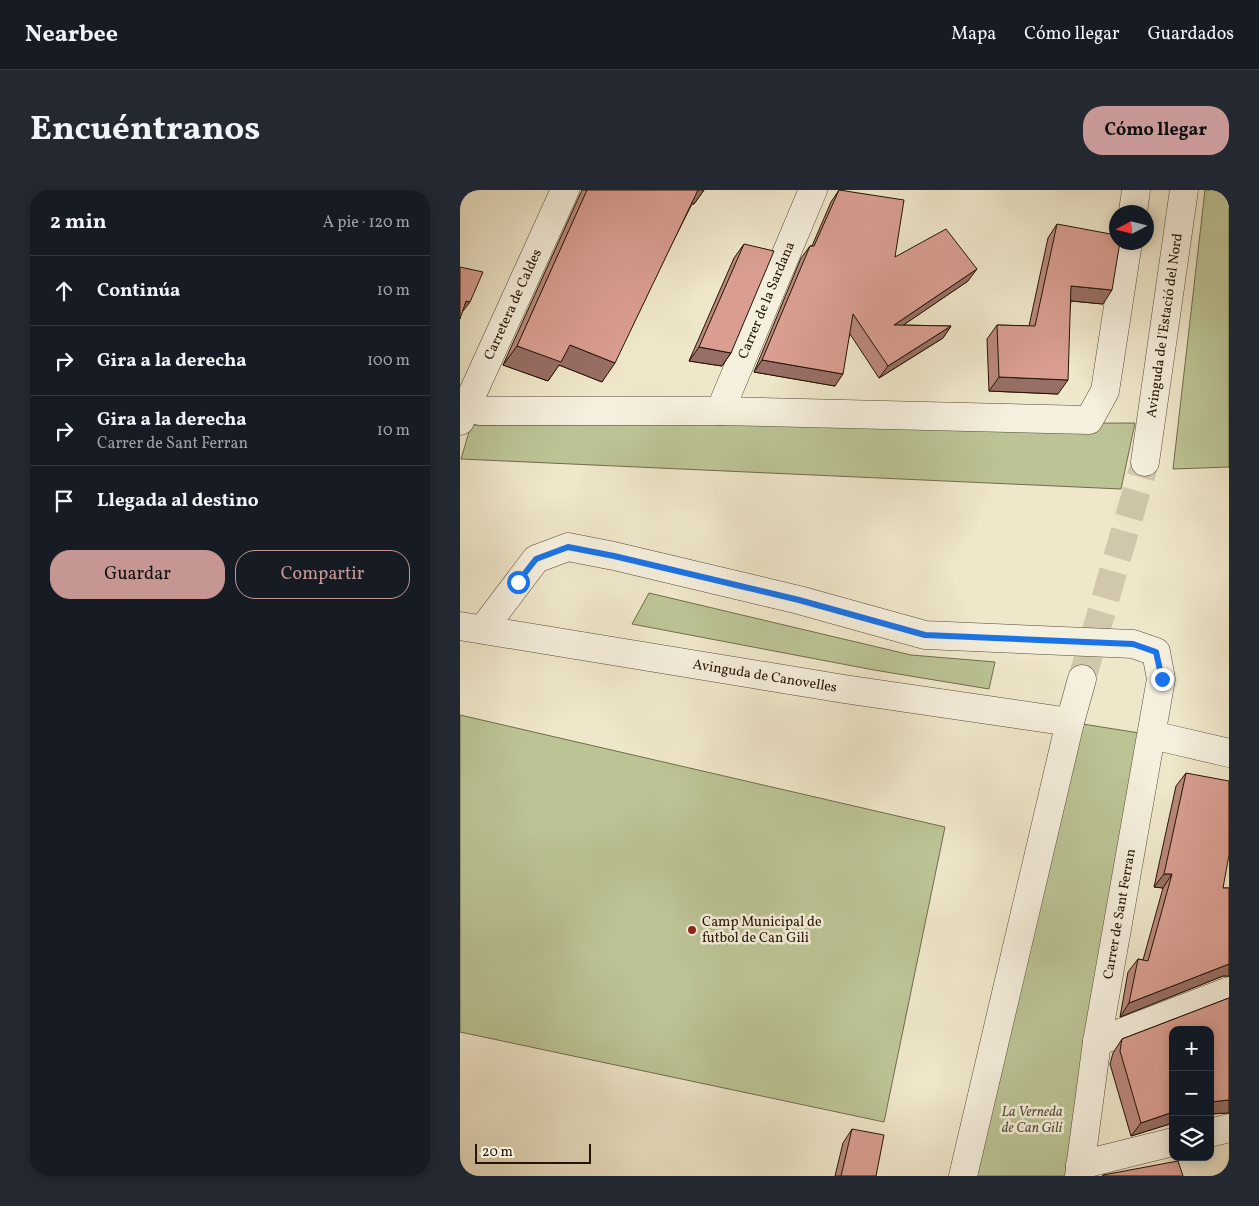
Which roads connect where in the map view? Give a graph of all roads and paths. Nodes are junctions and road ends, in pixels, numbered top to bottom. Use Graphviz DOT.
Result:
graph roads {
  1 [pos="565,190"];
  2 [pos="813,190"];
  3 [pos="1136,190"];
  4 [pos="1184,190"];
  5 [pos="1134,205"];
  6 [pos="1127,250"];
  7 [pos="720,411"];
  8 [pos="470,416"];
  9 [pos="1145,462"];
  10 [pos="472,628"];
  11 [pos="1082,679"];
  12 [pos="1070,722"];
  13 [pos="1152,735"];
  14 [pos="1229,754"];
  15 [pos="1229,991"];
  16 [pos="1097,1042"];
  17 [pos="1229,1128"];
  18 [pos="1214,1132"];
  19 [pos="1169,1143"];
  20 [pos="1080,1171"];
  21 [pos="963,1176"];
  1 -- 8 [label="street, Carretera de Caldes"];
  2 -- 7 [label="street, Carrer de la Sardana"];
  3 -- 5 [label="street"];
  4 -- 9 [label="street, Avinguda de l'Estació del Nord"];
  6 -- 7 [label="street"];
  7 -- 8 [label="street"];
  10 -- 12 [label="street, Avinguda de Canovelles"];
  10 -- 13 [label="street, Carrer de Sant Ferran"];
  11 -- 12 [label="street"];
  12 -- 21 [label="street"];
  13 -- 14 [label="street"];
  13 -- 16 [label="street, Carrer de Sant Ferran"];
  15 -- 16 [label="street"];
  16 -- 20 [label="street, Carrer de Sant Ferran"];
  17 -- 18 [label="street"];
  19 -- 20 [label="street"];
}
